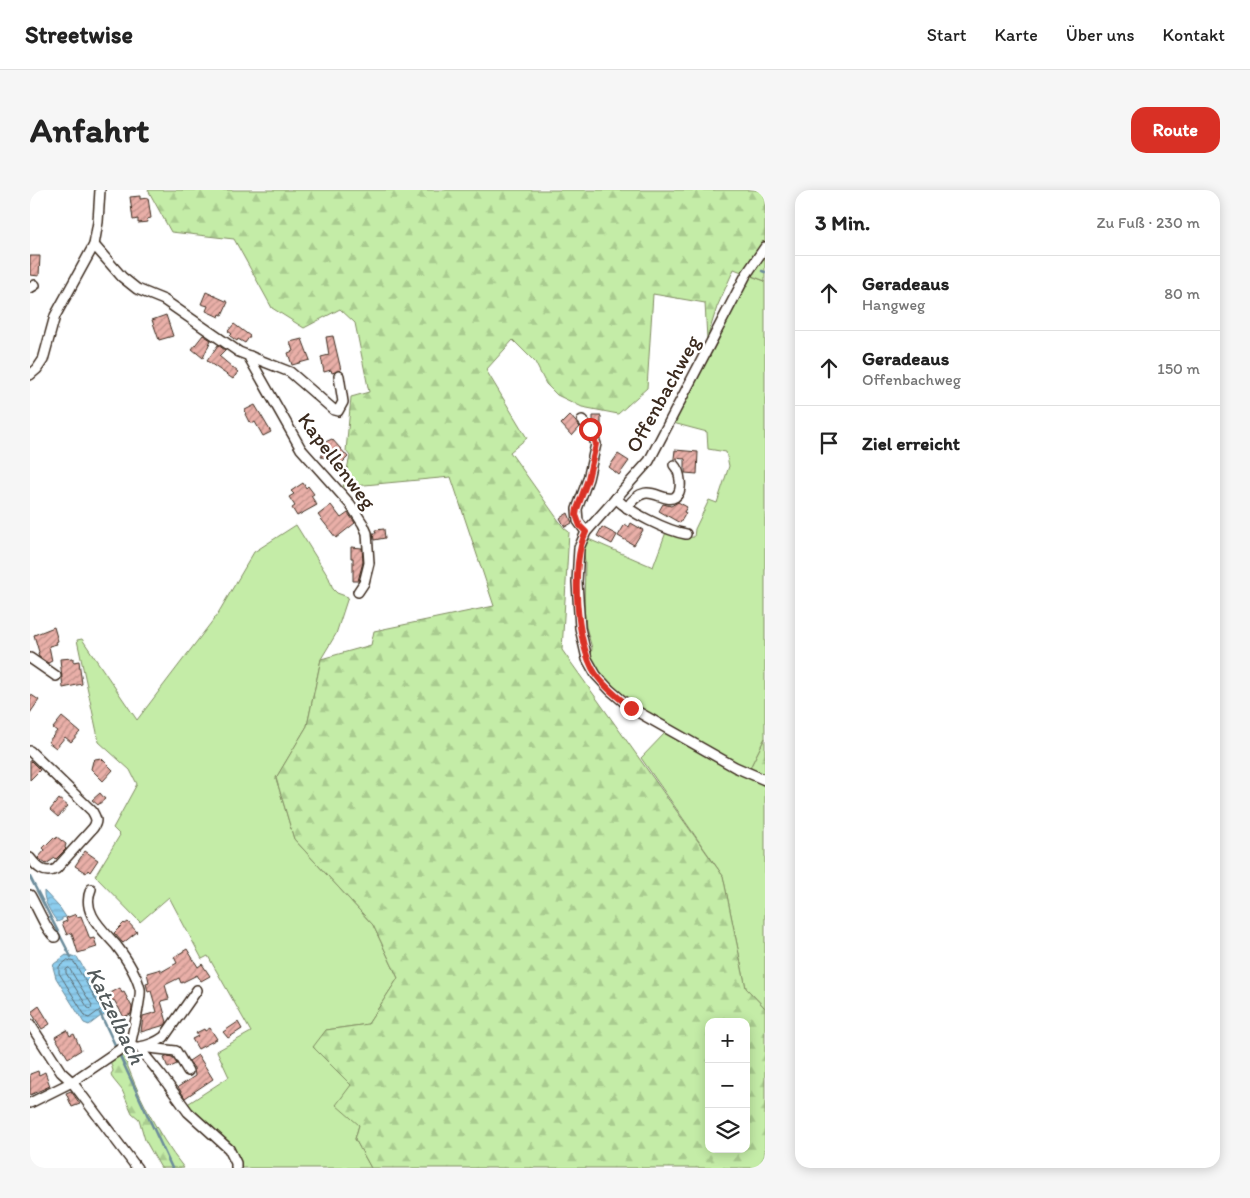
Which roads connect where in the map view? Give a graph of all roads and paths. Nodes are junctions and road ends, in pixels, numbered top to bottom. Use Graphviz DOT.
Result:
graph roads {
  1 [pos="100,190"];
  2 [pos="94,245"];
  3 [pos="765,247"];
  4 [pos="250,356"];
  5 [pos="30,374"];
  6 [pos="339,376"];
  7 [pos="582,420"];
  8 [pos="674,465"];
  9 [pos="616,498"];
  10 [pos="627,508"];
  11 [pos="586,532"];
  12 [pos="686,534"];
  13 [pos="358,592"];
  14 [pos="30,658"];
  15 [pos="56,676"];
  16 [pos="30,750"];
  17 [pos="765,780"];
  18 [pos="30,858"];
  19 [pos="91,889"];
  20 [pos="30,895"];
  21 [pos="55,937"];
  22 [pos="197,990"];
  23 [pos="30,1024"];
  24 [pos="140,1047"];
  25 [pos="122,1049"];
  26 [pos="188,1071"];
  27 [pos="72,1082"];
  28 [pos="30,1103"];
  29 [pos="137,1168"];
  30 [pos="236,1168"];
  1 -- 2 [label="street"];
  2 -- 4 [label="street, Kapellenweg"];
  2 -- 5 [label="street"];
  3 -- 9 [label="street, Offenbachweg"];
  4 -- 6 [label="street, Kapellenweg"];
  4 -- 13 [label="street, Kapellenweg"];
  7 -- 11 [label="street"];
  8 -- 10 [label="street"];
  9 -- 10 [label="street"];
  9 -- 11 [label="street, Offenbachweg"];
  10 -- 12 [label="street"];
  11 -- 17 [label="street, Offenbachweg"];
  14 -- 15 [label="street"];
  16 -- 18 [label="street"];
  19 -- 25 [label="street"];
  20 -- 21 [label="street"];
  22 -- 24 [label="street"];
  23 -- 27 [label="street"];
  24 -- 25 [label="street"];
  24 -- 26 [label="street"];
  24 -- 30 [label="street"];
  25 -- 27 [label="street"];
  27 -- 28 [label="street"];
  27 -- 29 [label="street"];
}
